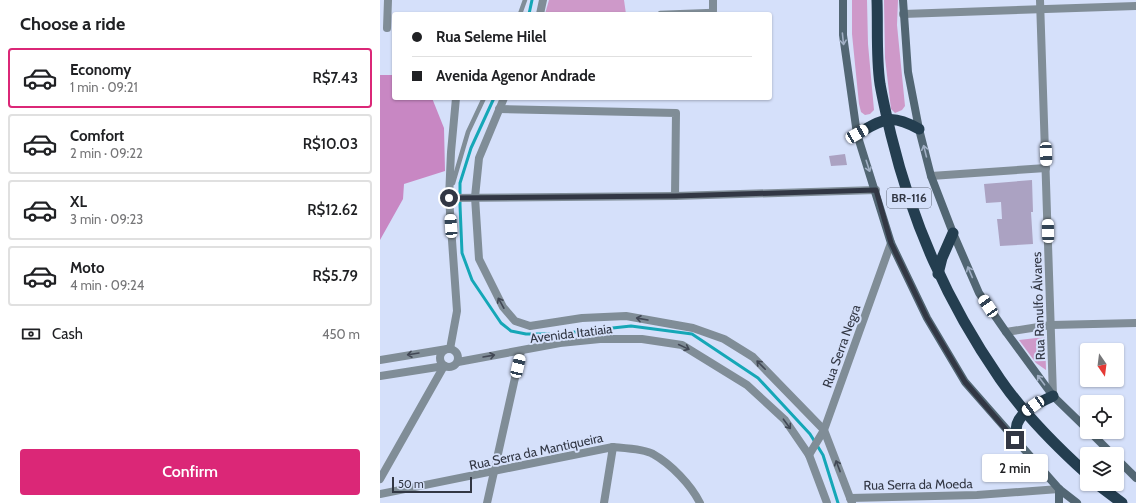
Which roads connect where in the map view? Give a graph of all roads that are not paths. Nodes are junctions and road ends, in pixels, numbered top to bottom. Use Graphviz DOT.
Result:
graph roads {
  1 [pos="388,0"];
  2 [pos="525,0"];
  3 [pos="543,0"];
  4 [pos="713,0"];
  5 [pos="843,0"];
  6 [pos="877,0"];
  7 [pos="903,0"];
  8 [pos="1040,4"];
  9 [pos="1136,6"];
  10 [pos="713,11"];
  11 [pos="521,12"];
  12 [pos="540,12"];
  13 [pos="686,12"];
  14 [pos="903,14"];
  15 [pos="387,28"];
  16 [pos="456,100"];
  17 [pos="483,100"];
  18 [pos="503,100"];
  19 [pos="499,109"];
  20 [pos="888,118"];
  21 [pos="919,129"];
  22 [pos="857,134"];
  23 [pos="1046,168"];
  24 [pos="931,176"];
  25 [pos="876,190"];
  26 [pos="675,196"];
  27 [pos="475,197"];
  28 [pos="449,198"];
  29 [pos="953,233"];
  30 [pos="891,243"];
  31 [pos="938,274"];
  32 [pos="1136,323"];
  33 [pos="1050,325"];
  34 [pos="1006,332"];
  35 [pos="448,349"];
  36 [pos="521,351"];
  37 [pos="380,360"];
  38 [pos="458,362"];
  39 [pos="444,366"];
  40 [pos="380,376"];
  41 [pos="1053,396"];
  42 [pos="1026,411"];
  43 [pos="1080,422"];
  44 [pos="824,430"];
  45 [pos="1097,439"];
  46 [pos="1015,440"];
  47 [pos="613,447"];
  48 [pos="1105,447"];
  49 [pos="809,455"];
  50 [pos="1124,466"];
  51 [pos="1080,468"];
  52 [pos="493,472"];
  53 [pos="1136,478"];
  54 [pos="380,479"];
  55 [pos="1059,489"];
  56 [pos="1106,491"];
  57 [pos="380,494"];
  58 [pos="977,499"];
  59 [pos="851,500"];
  60 [pos="487,503"];
  61 [pos="604,503"];
  62 [pos="700,503"];
  63 [pos="827,503"];
  64 [pos="1059,503"];
  65 [pos="1077,503"];
  66 [pos="1122,503"];
  1 -- 15 [label="street"];
  2 -- 11 [label="lane"];
  3 -- 12 [label="street"];
  4 -- 10 [label="street"];
  5 -- 22 [label="main road, one-way"];
  6 -- 20 [label="highway, BR-116"];
  7 -- 14 [label="main road"];
  8 -- 9 [label="street"];
  8 -- 14 [label="street"];
  8 -- 23 [label="street, Rua Ranulfo Álvares"];
  10 -- 13 [label="lane"];
  14 -- 21 [label="main road"];
  16 -- 28 [label="street"];
  17 -- 28 [label="lane"];
  18 -- 19 [label="street"];
  19 -- 26 [label="street"];
  19 -- 27 [label="street"];
  20 -- 21 [label="highway"];
  20 -- 22 [label="highway"];
  20 -- 31 [label="highway, BR-116"];
  24 -- 21 [label="main road, one-way"];
  22 -- 25 [label="main road, one-way"];
  23 -- 24 [label="street"];
  23 -- 33 [label="street, Rua Ranulfo Álvares"];
  24 -- 29 [label="main road"];
  25 -- 26 [label="street"];
  25 -- 30 [label="main road"];
  26 -- 27 [label="street"];
  27 -- 28 [label="street"];
  44 -- 27 [label="street, Avenida Itatiaia, one-way"];
  28 -- 35 [label="street"];
  29 -- 31 [label="highway"];
  34 -- 29 [label="main road, one-way"];
  30 -- 44 [label="street, Rua Serra Negra"];
  30 -- 46 [label="main road"];
  31 -- 42 [label="highway, BR-116"];
  32 -- 33 [label="street"];
  33 -- 34 [label="street"];
  33 -- 41 [label="street, Rua Ranulfo Álvares"];
  41 -- 34 [label="main road, one-way"];
  35 -- 37 [label="street, one-way"];
  35 -- 38 [label="street"];
  35 -- 39 [label="street"];
  38 -- 36 [label="street, Avenida Itatiaia, one-way"];
  36 -- 49 [label="street, Avenida Itatiaia, one-way"];
  36 -- 52 [label="street"];
  38 -- 39 [label="street, Avenida Itatiaia"];
  39 -- 40 [label="street, Avenida Itatiaia"];
  39 -- 54 [label="street"];
  41 -- 42 [label="highway"];
  41 -- 43 [label="main road"];
  42 -- 46 [label="highway"];
  42 -- 51 [label="highway, BR-116"];
  44 -- 49 [label="street, Rua Serra Negra"];
  59 -- 44 [label="street, Avenida Itatiaia, one-way"];
  45 -- 48 [label="main road"];
  46 -- 55 [label="main road"];
  47 -- 52 [label="street, Rua Serra da Mantiqueira"];
  47 -- 61 [label="street"];
  47 -- 62 [label="street, Rua Serra da Mantiqueira"];
  49 -- 63 [label="street, Avenida Itatiaia"];
  50 -- 53 [label="main road"];
  52 -- 57 [label="street, Rua Serra da Mantiqueira"];
  52 -- 60 [label="street"];
  55 -- 58 [label="street, Rua Serra da Moeda"];
  55 -- 64 [label="main road"];
  55 -- 65 [label="main road"];
  56 -- 66 [label="highway"];
  58 -- 59 [label="street, Rua Serra da Moeda"];
}
